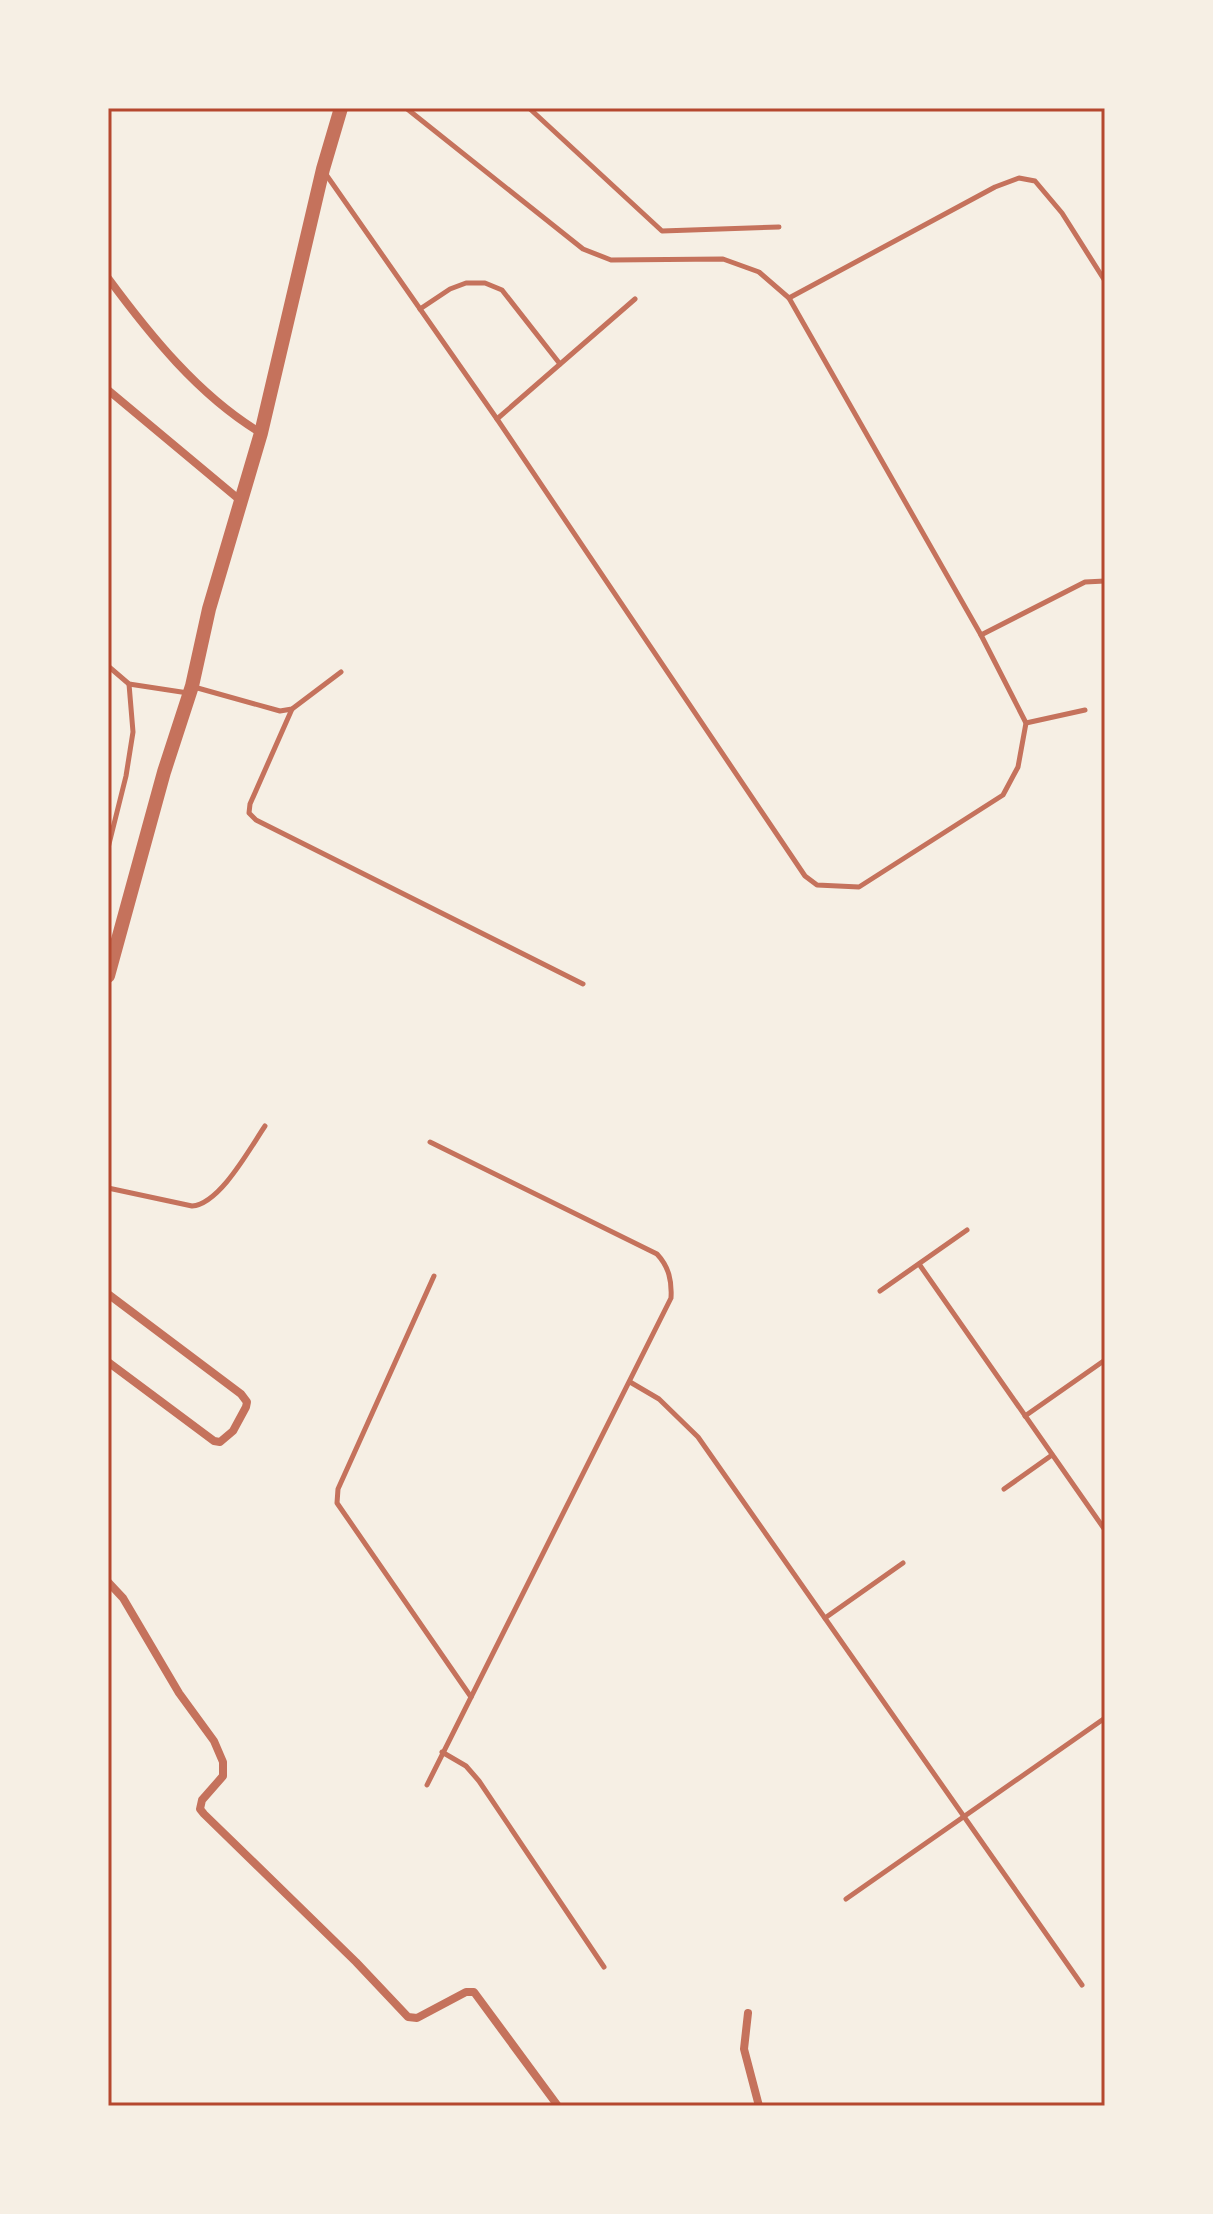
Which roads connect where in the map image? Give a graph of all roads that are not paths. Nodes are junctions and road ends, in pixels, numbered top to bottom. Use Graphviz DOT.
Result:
graph roads {
  1 [pos="341,108"];
  2 [pos="406,108"];
  3 [pos="529,108"];
  4 [pos="323,169"];
  5 [pos="779,227"];
  6 [pos="108,278"];
  7 [pos="1105,281"];
  8 [pos="789,298"];
  9 [pos="635,299"];
  10 [pos="420,309"];
  11 [pos="560,364"];
  12 [pos="108,390"];
  13 [pos="497,419"];
  14 [pos="261,433"];
  15 [pos="241,501"];
  16 [pos="1105,581"];
  17 [pos="981,635"];
  18 [pos="108,666"];
  19 [pos="341,672"];
  20 [pos="129,684"];
  21 [pos="191,690"];
  22 [pos="292,709"];
  23 [pos="1085,710"];
  24 [pos="1026,723"];
  25 [pos="108,848"];
  26 [pos="108,976"];
  27 [pos="583,984"];
  28 [pos="265,1126"];
  29 [pos="430,1142"];
  30 [pos="108,1188"];
  31 [pos="967,1230"];
  32 [pos="919,1264"];
  33 [pos="434,1276"];
  34 [pos="880,1291"];
  35 [pos="108,1294"];
  36 [pos="1105,1360"];
  37 [pos="108,1362"];
  38 [pos="630,1382"];
  39 [pos="1025,1416"];
  40 [pos="1052,1455"];
  41 [pos="1004,1489"];
  42 [pos="1105,1530"];
  43 [pos="903,1563"];
  44 [pos="108,1582"];
  45 [pos="825,1618"];
  46 [pos="471,1697"];
  47 [pos="1105,1718"];
  48 [pos="442,1752"];
  49 [pos="427,1785"];
  50 [pos="964,1817"];
  51 [pos="846,1899"];
  52 [pos="604,1967"];
  53 [pos="1082,1985"];
  54 [pos="748,2013"];
  55 [pos="558,2106"];
  56 [pos="759,2106"];
  1 -- 4 [label="street"];
  2 -- 8 [label="lane"];
  3 -- 5 [label="lane"];
  4 -- 10 [label="lane"];
  4 -- 14 [label="street"];
  6 -- 14 [label="street"];
  7 -- 8 [label="lane"];
  8 -- 17 [label="lane"];
  9 -- 11 [label="lane"];
  10 -- 11 [label="lane"];
  10 -- 13 [label="lane"];
  11 -- 13 [label="lane"];
  12 -- 15 [label="street"];
  13 -- 24 [label="lane"];
  14 -- 15 [label="street"];
  15 -- 21 [label="street"];
  16 -- 17 [label="lane"];
  17 -- 24 [label="lane"];
  18 -- 20 [label="lane"];
  19 -- 22 [label="lane"];
  20 -- 21 [label="lane"];
  20 -- 25 [label="lane"];
  21 -- 22 [label="lane"];
  21 -- 26 [label="street"];
  22 -- 27 [label="lane"];
  23 -- 24 [label="lane"];
  28 -- 30 [label="lane"];
  29 -- 38 [label="lane"];
  31 -- 32 [label="lane"];
  32 -- 34 [label="lane"];
  32 -- 39 [label="lane"];
  33 -- 46 [label="lane"];
  35 -- 37 [label="street"];
  36 -- 39 [label="lane"];
  38 -- 45 [label="lane"];
  38 -- 46 [label="lane"];
  39 -- 40 [label="lane"];
  40 -- 41 [label="lane"];
  40 -- 42 [label="lane"];
  43 -- 45 [label="lane"];
  44 -- 55 [label="street"];
  45 -- 50 [label="lane"];
  46 -- 48 [label="lane"];
  47 -- 50 [label="lane"];
  48 -- 49 [label="lane"];
  48 -- 52 [label="lane"];
  50 -- 51 [label="lane"];
  50 -- 53 [label="lane"];
  54 -- 56 [label="street"];
}
